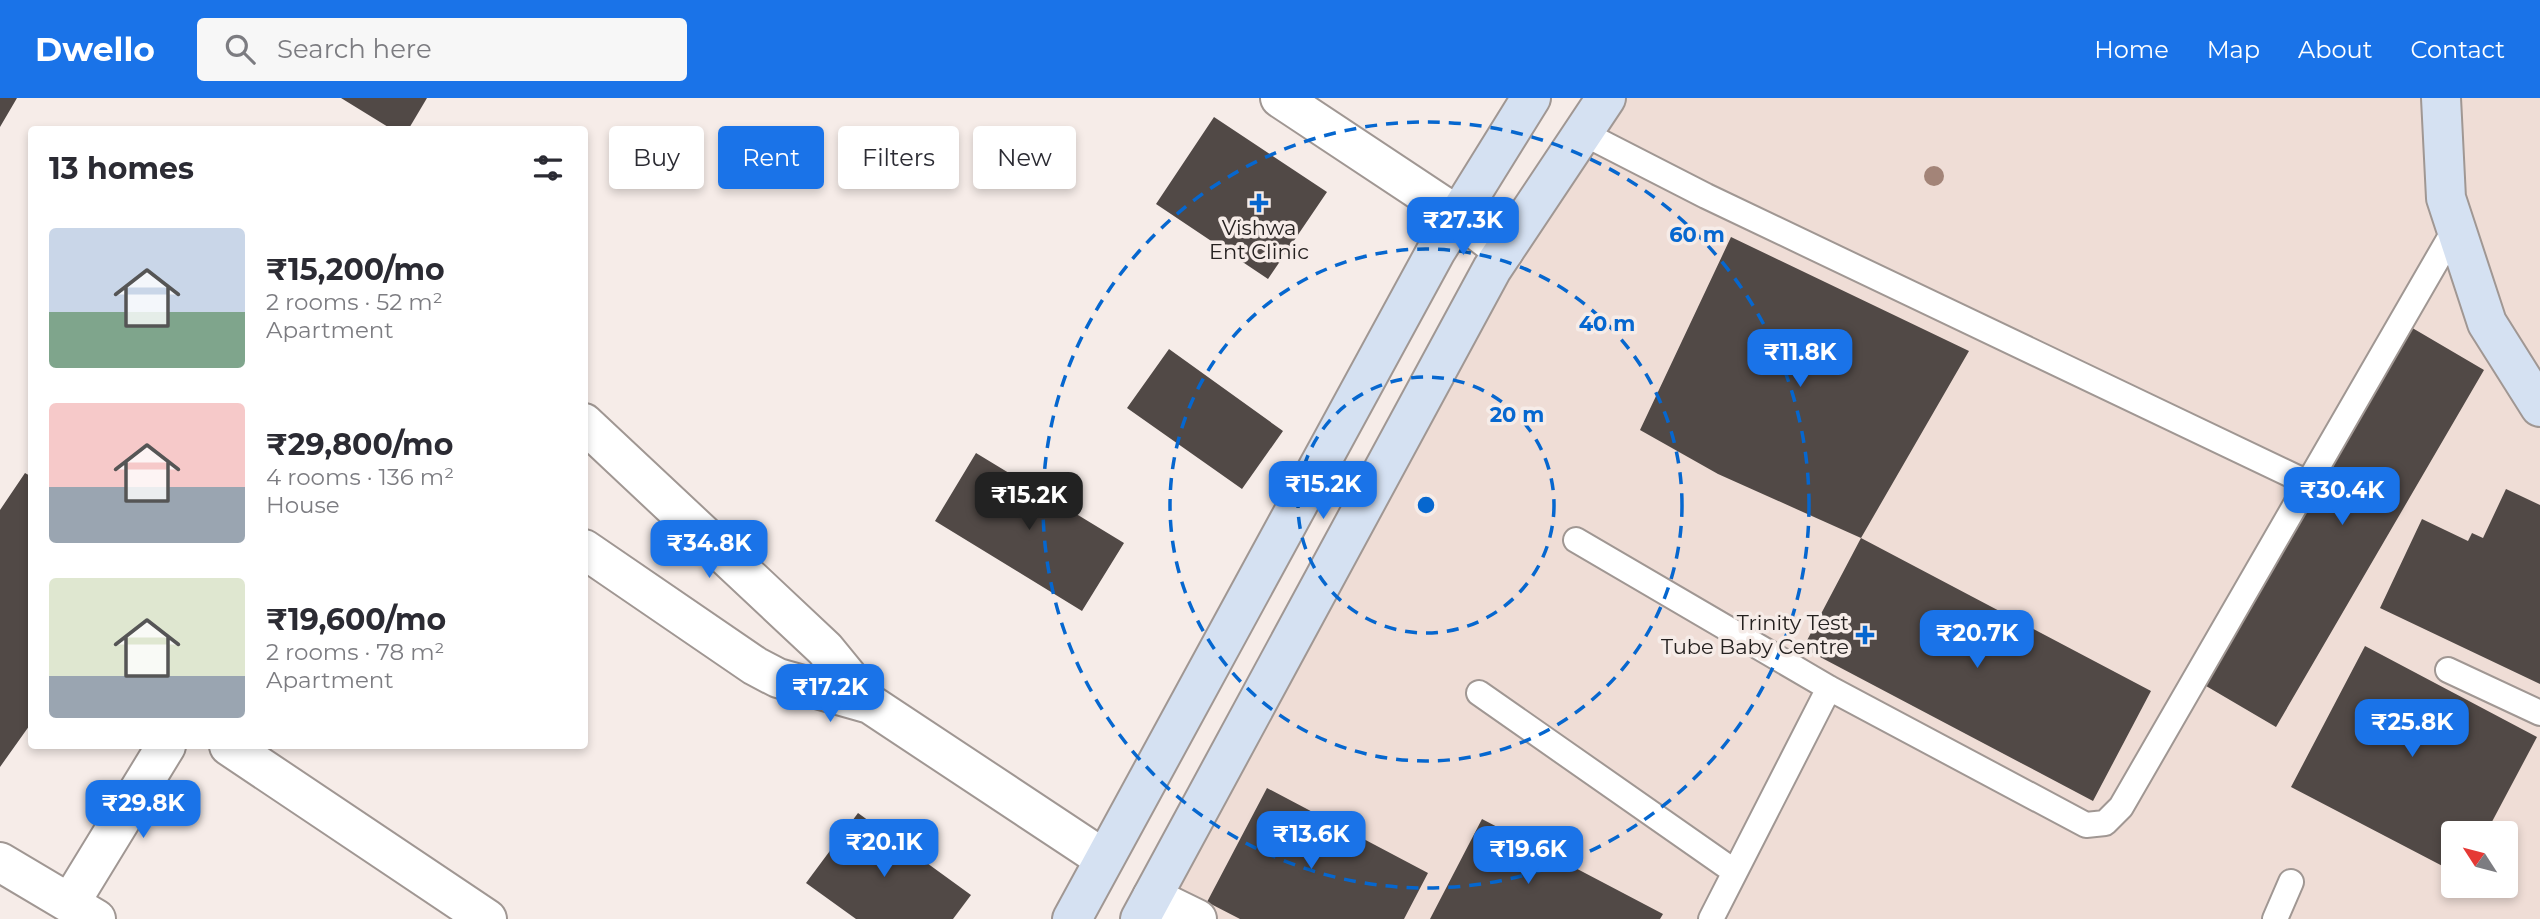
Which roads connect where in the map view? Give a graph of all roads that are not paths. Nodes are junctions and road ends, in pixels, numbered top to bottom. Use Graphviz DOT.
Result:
graph roads {
  1 [pos="1280,98"];
  2 [pos="1531,98"];
  3 [pos="1606,98"];
  4 [pos="2441,98"];
  5 [pos="1583,133"];
  6 [pos="1458,216"];
  7 [pos="2456,227"];
  8 [pos="1504,251"];
  9 [pos="2540,407"];
  10 [pos="588,427"];
  11 [pos="2308,483"];
  12 [pos="1576,540"];
  13 [pos="588,552"];
  14 [pos="2448,670"];
  15 [pos="1829,688"];
  16 [pos="1479,693"];
  17 [pos="870,704"];
  18 [pos="2540,713"];
  19 [pos="164,749"];
  20 [pos="233,749"];
  21 [pos="1104,859"];
  22 [pos="0,862"];
  23 [pos="1735,872"];
  24 [pos="2291,882"];
  25 [pos="1146,908"];
  26 [pos="83,911"];
  27 [pos="486,919"];
  28 [pos="1072,919"];
  29 [pos="1196,919"];
  30 [pos="1711,919"];
  31 [pos="2275,919"];
  1 -- 6 [label="street"];
  2 -- 6 [label="street"];
  3 -- 5 [label="street"];
  4 -- 7 [label="street"];
  5 -- 8 [label="street"];
  5 -- 11 [label="lane"];
  6 -- 8 [label="street"];
  6 -- 21 [label="street"];
  7 -- 9 [label="street"];
  7 -- 11 [label="lane"];
  8 -- 25 [label="street"];
  10 -- 17 [label="street"];
  11 -- 15 [label="lane"];
  12 -- 15 [label="lane"];
  13 -- 17 [label="street"];
  14 -- 18 [label="lane"];
  15 -- 23 [label="lane"];
  16 -- 23 [label="lane"];
  17 -- 21 [label="street"];
  19 -- 26 [label="street"];
  20 -- 27 [label="street"];
  21 -- 28 [label="street"];
  22 -- 26 [label="street"];
  23 -- 30 [label="lane"];
  24 -- 31 [label="lane"];
  25 -- 29 [label="street"];
}
